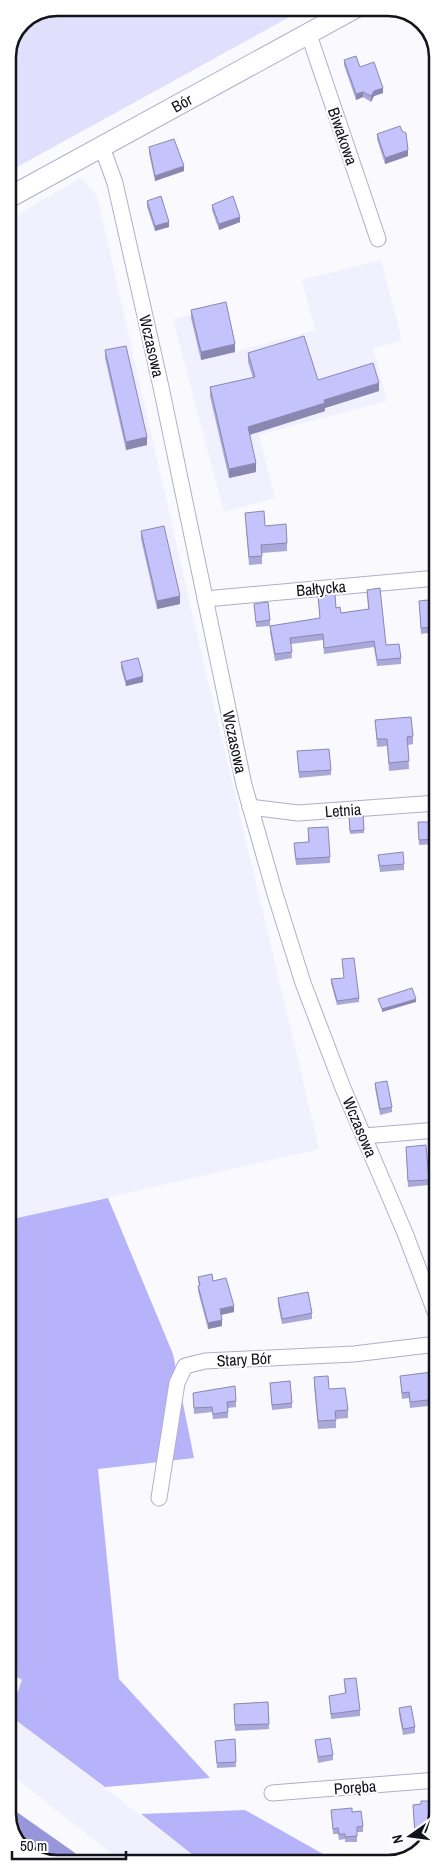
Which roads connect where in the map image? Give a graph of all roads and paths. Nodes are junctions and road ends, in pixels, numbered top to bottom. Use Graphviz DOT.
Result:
graph roads {
  1 [pos="339,16"];
  2 [pos="308,32"];
  3 [pos="102,147"];
  4 [pos="16,194"];
  5 [pos="378,239"];
  6 [pos="429,579"];
  7 [pos="205,599"];
  8 [pos="429,804"];
  9 [pos="250,807"];
  10 [pos="429,1131"];
  11 [pos="364,1136"];
  12 [pos="429,1295"];
  13 [pos="429,1345"];
  14 [pos="159,1498"];
  15 [pos="429,1781"];
  16 [pos="272,1793"];
  1 -- 2 [label="street, Bór"];
  2 -- 3 [label="street, Bór"];
  2 -- 5 [label="street, Biwakowa"];
  3 -- 4 [label="street, Bór"];
  3 -- 7 [label="street, Wczasowa"];
  6 -- 7 [label="street, Bałtycka"];
  7 -- 9 [label="street, Wczasowa"];
  8 -- 9 [label="street, Letnia"];
  9 -- 11 [label="street, Wczasowa"];
  10 -- 11 [label="street"];
  11 -- 12 [label="street, Wczasowa"];
  13 -- 14 [label="street, Stary Bór"];
  15 -- 16 [label="street, Poręba"];
}
